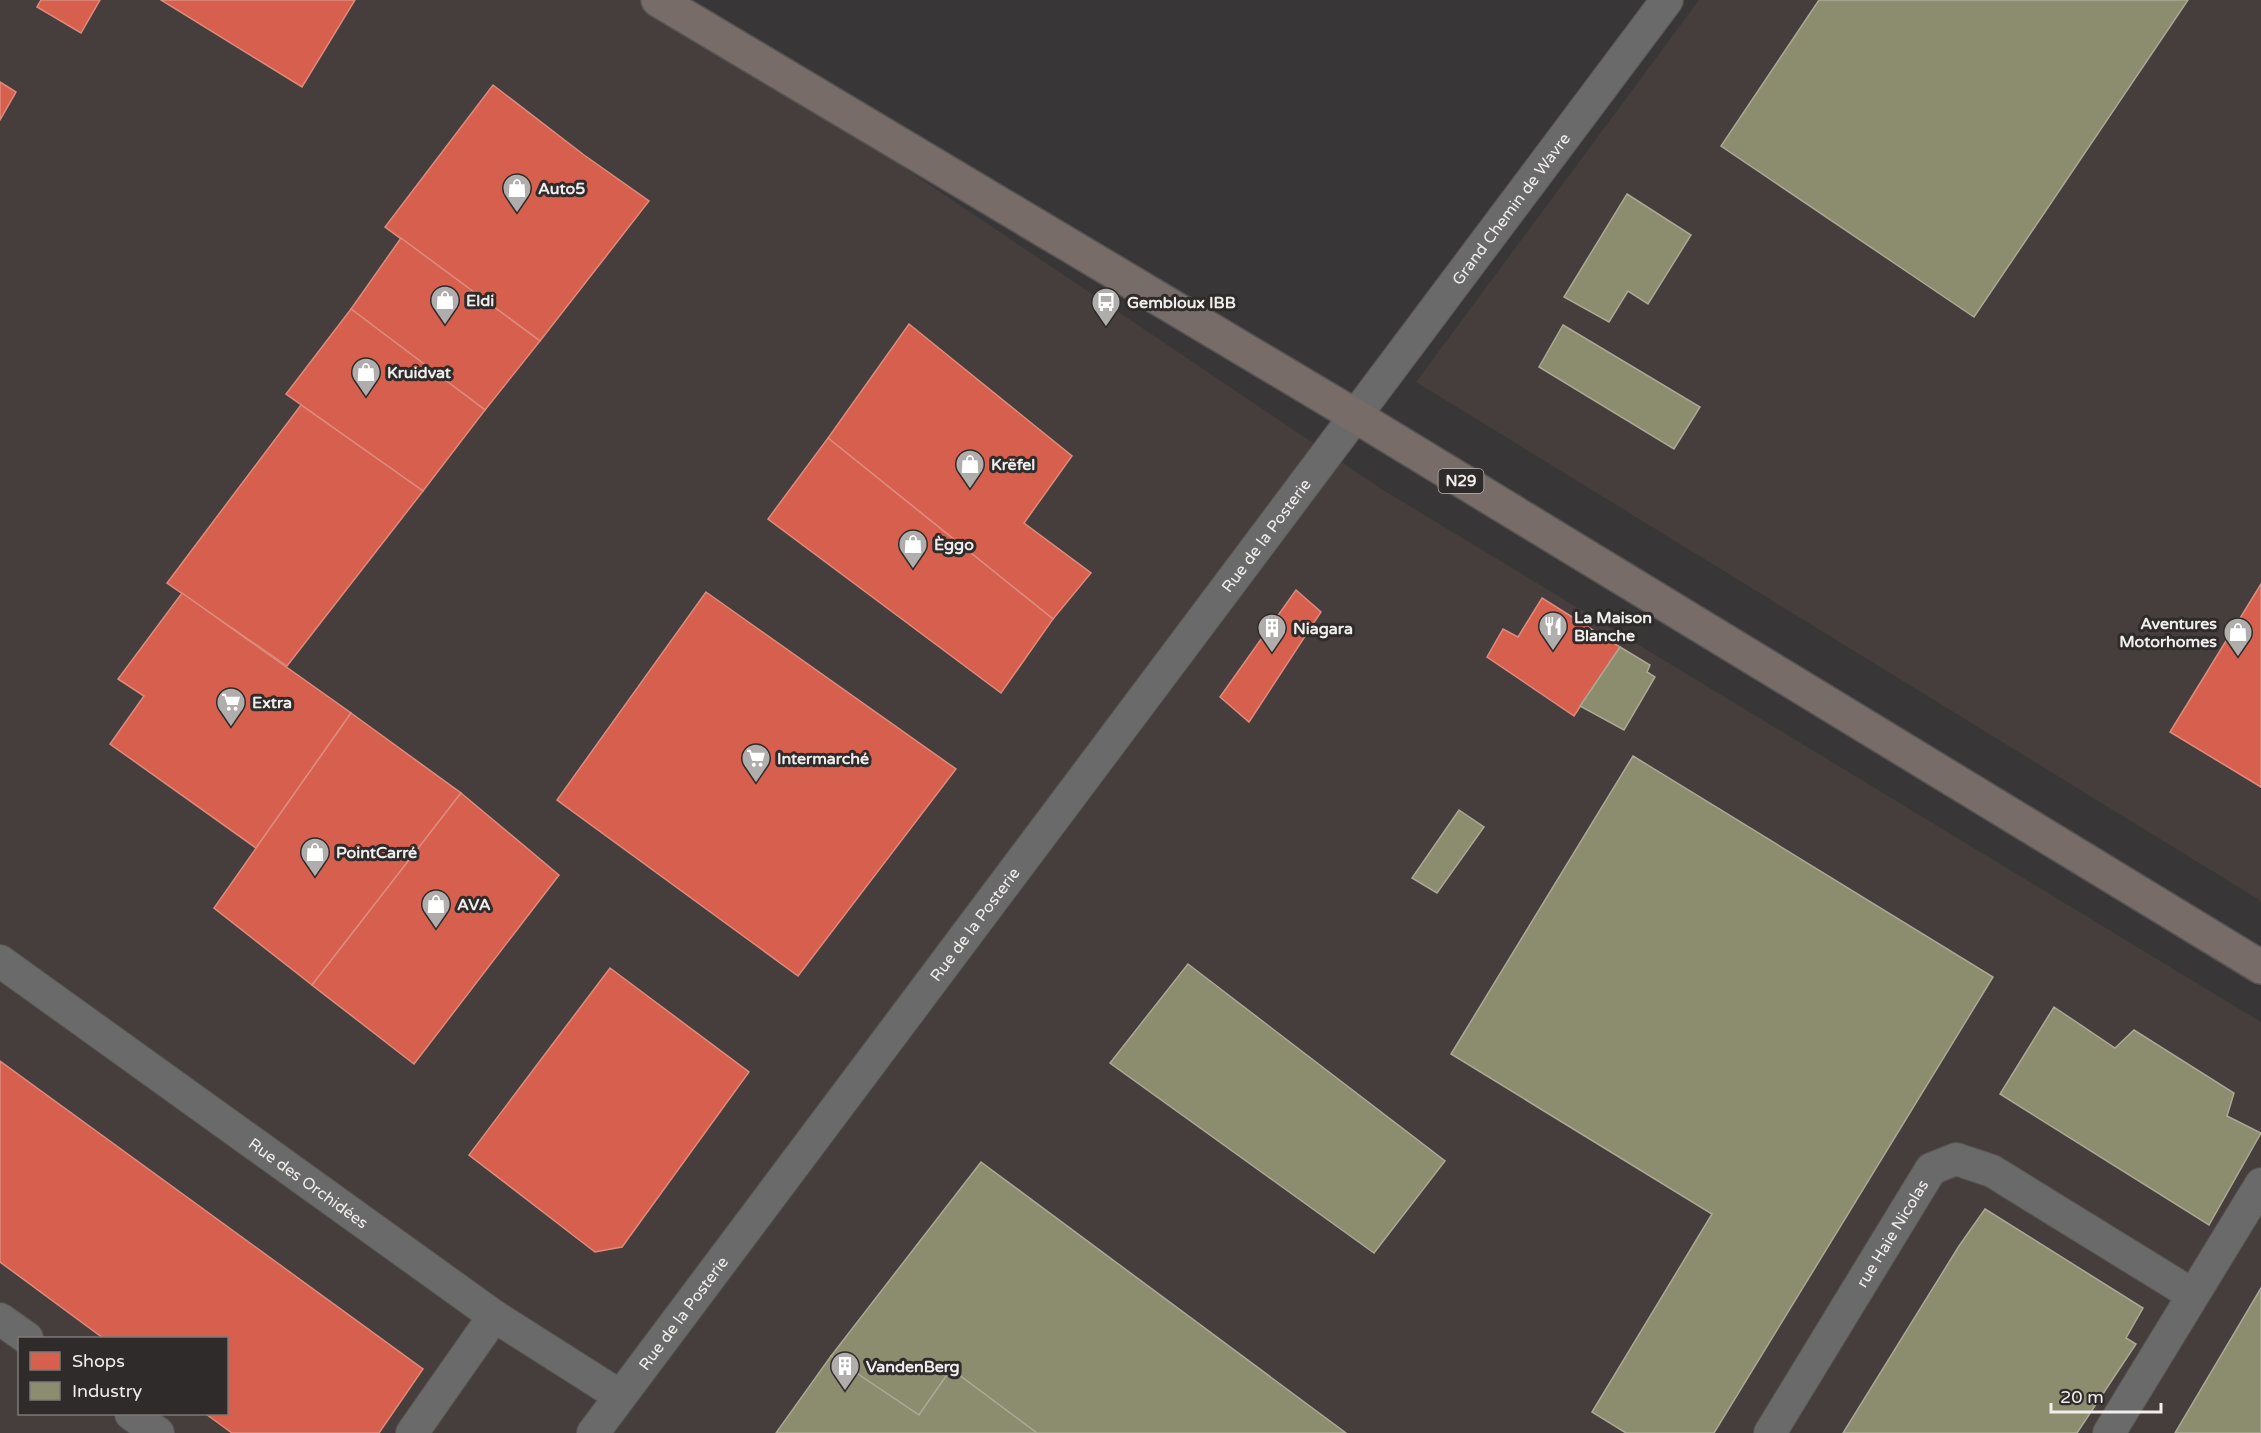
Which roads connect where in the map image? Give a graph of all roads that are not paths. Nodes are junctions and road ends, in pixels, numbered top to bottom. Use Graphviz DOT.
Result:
graph roads {
  1 [pos="658,0"];
  2 [pos="1666,0"];
  3 [pos="1354,415"];
  4 [pos="0,961"];
  5 [pos="2261,967"];
  6 [pos="2261,1184"];
  7 [pos="2193,1295"];
  8 [pos="494,1316"];
  9 [pos="0,1319"];
  10 [pos="26,1337"];
  11 [pos="620,1396"];
  12 [pos="134,1415"];
  13 [pos="158,1433"];
  14 [pos="412,1433"];
  15 [pos="593,1433"];
  16 [pos="1770,1433"];
  17 [pos="2109,1433"];
  1 -- 3 [label="main road, N29"];
  2 -- 3 [label="street, Grand Chemin de Wavre"];
  3 -- 5 [label="main road, N29"];
  3 -- 11 [label="street, Rue de la Posterie"];
  4 -- 8 [label="street, Rue des Orchidées"];
  6 -- 7 [label="street"];
  7 -- 16 [label="street, rue Haie Nicolas"];
  7 -- 17 [label="street"];
  8 -- 11 [label="street, Rue des Orchidées"];
  8 -- 14 [label="street"];
  9 -- 10 [label="street"];
  11 -- 15 [label="street, Rue de la Posterie"];
  12 -- 13 [label="street"];
}
